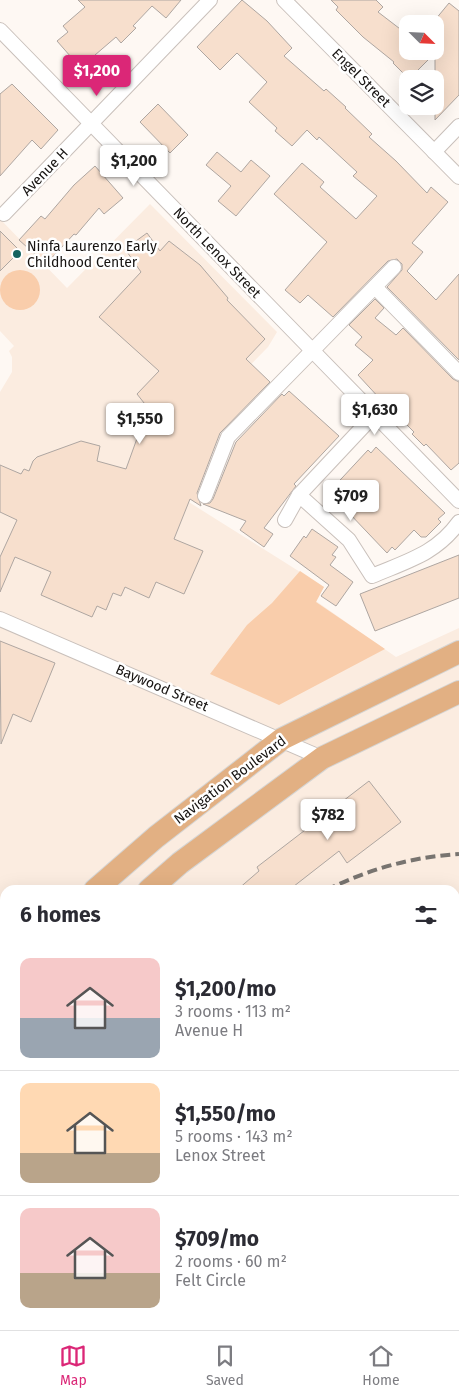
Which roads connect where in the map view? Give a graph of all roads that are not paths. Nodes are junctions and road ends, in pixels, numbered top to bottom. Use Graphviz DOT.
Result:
graph roads {
  1 [pos="210,0"];
  2 [pos="284,0"];
  3 [pos="0,30"];
  4 [pos="92,123"];
  5 [pos="459,126"];
  6 [pos="434,152"];
  7 [pos="459,178"];
  8 [pos="4,214"];
  9 [pos="394,267"];
  10 [pos="375,287"];
  11 [pos="313,350"];
  12 [pos="459,374"];
  13 [pos="374,415"];
  14 [pos="299,495"];
  15 [pos="205,496"];
  16 [pos="459,501"];
  17 [pos="285,520"];
  18 [pos="459,522"];
  19 [pos="0,619"];
  20 [pos="459,652"];
  21 [pos="459,692"];
  22 [pos="282,739"];
  23 [pos="322,758"];
  24 [pos="101,885"];
  25 [pos="155,885"];
  1 -- 4 [label="street, Avenue H"];
  2 -- 6 [label="street, Engel Street"];
  3 -- 4 [label="street, North Lenox Street"];
  4 -- 8 [label="street, Avenue H"];
  4 -- 11 [label="street, North Lenox Street"];
  5 -- 6 [label="street"];
  6 -- 7 [label="street, Engel Street"];
  9 -- 10 [label="street"];
  10 -- 11 [label="street"];
  10 -- 12 [label="street"];
  11 -- 13 [label="street, North Lenox Street"];
  11 -- 15 [label="street"];
  13 -- 14 [label="street"];
  13 -- 16 [label="street, North Lenox Street"];
  14 -- 17 [label="street"];
  14 -- 18 [label="street"];
  19 -- 22 [label="street, Baywood Street"];
  20 -- 22 [label="main road, Navigation Boulevard"];
  21 -- 23 [label="main road"];
  22 -- 23 [label="street, Baywood Street"];
  22 -- 24 [label="main road, Navigation Boulevard"];
  23 -- 25 [label="main road"];
}
